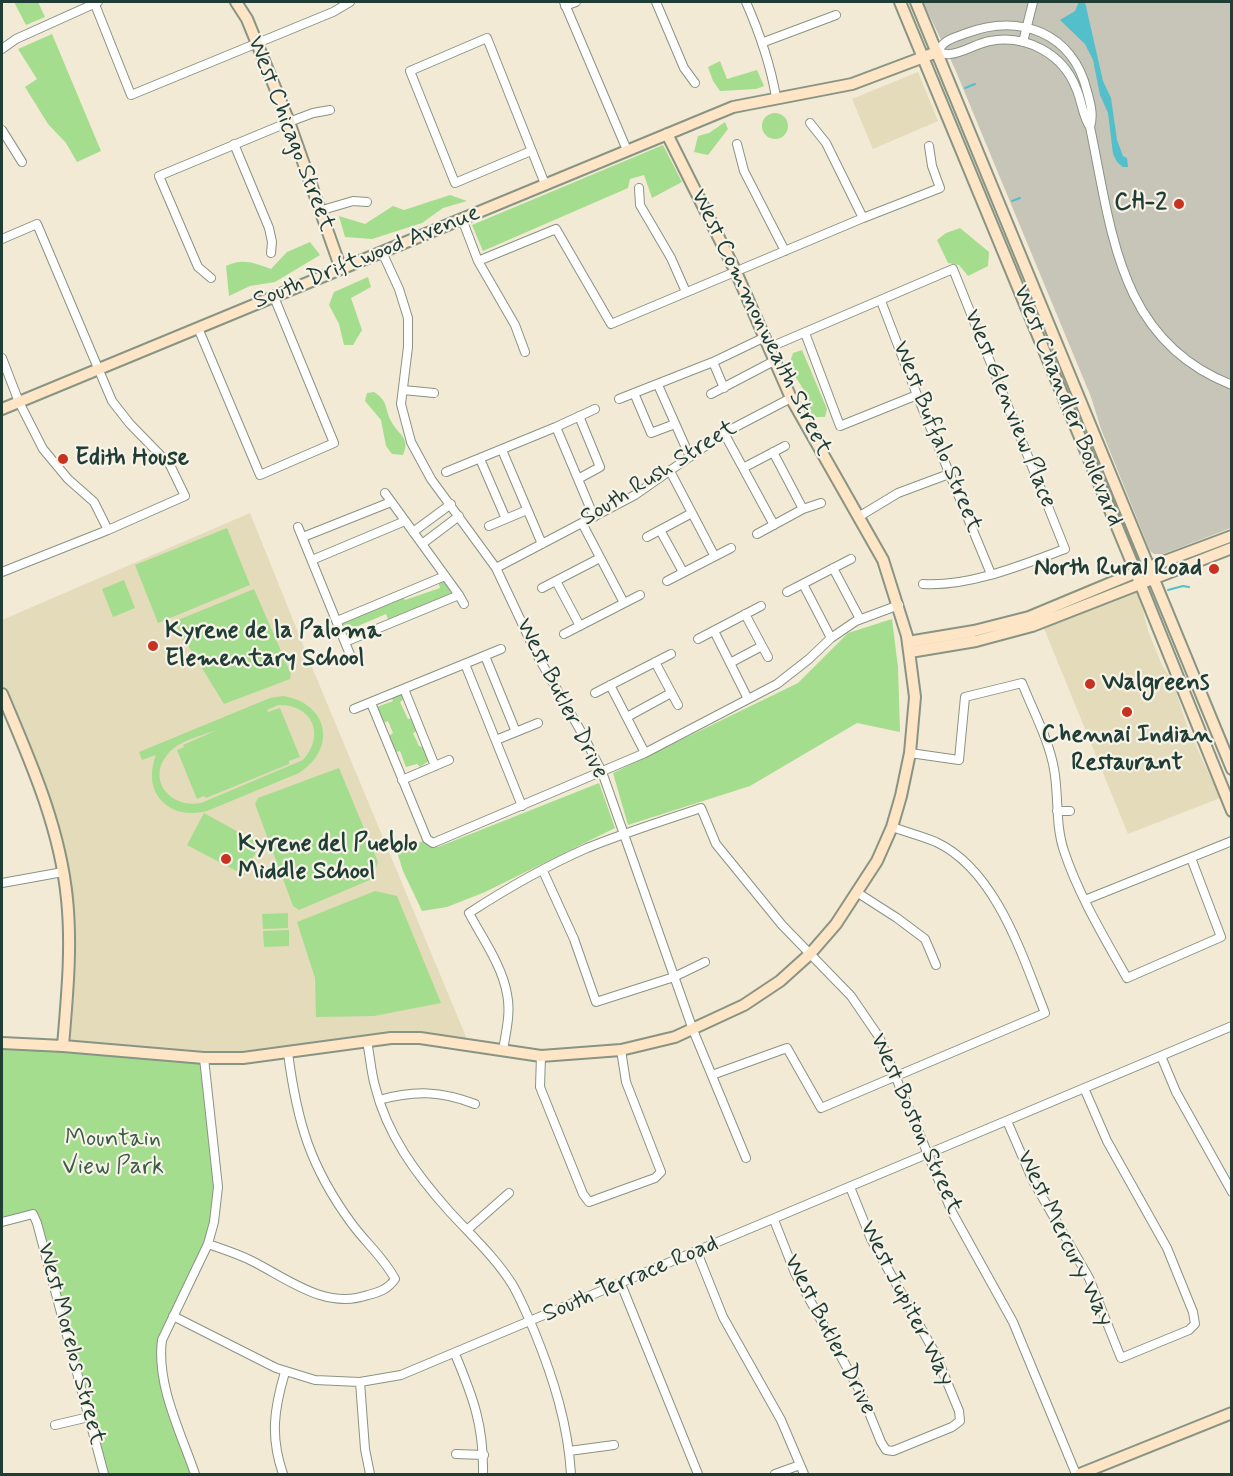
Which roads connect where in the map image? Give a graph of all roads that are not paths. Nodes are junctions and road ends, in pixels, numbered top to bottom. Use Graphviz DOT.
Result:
graph roads {
  1 [pos="97,2"];
  2 [pos="236,2"];
  3 [pos="350,2"];
  4 [pos="576,2"];
  5 [pos="656,2"];
  6 [pos="746,2"];
  7 [pos="900,2"];
  8 [pos="916,2"];
  9 [pos="1033,2"];
  10 [pos="565,4"];
  11 [pos="836,15"];
  12 [pos="1027,28"];
  13 [pos="764,42"];
  14 [pos="1023,42"];
  15 [pos="257,43"];
  16 [pos="2,49"];
  17 [pos="937,52"];
  18 [pos="923,57"];
  19 [pos="695,82"];
  20 [pos="776,97"];
  21 [pos="330,110"];
  22 [pos="289,122"];
  23 [pos="810,123"];
  24 [pos="1090,127"];
  25 [pos="2,130"];
  26 [pos="667,134"];
  27 [pos="234,144"];
  28 [pos="737,144"];
  29 [pos="929,147"];
  30 [pos="627,150"];
  31 [pos="531,151"];
  32 [pos="22,162"];
  33 [pos="545,184"];
  34 [pos="639,188"];
  35 [pos="367,202"];
  36 [pos="319,211"];
  37 [pos="863,218"];
  38 [pos="462,219"];
  39 [pos="2,239"];
  40 [pos="785,251"];
  41 [pos="382,252"];
  42 [pos="271,253"];
  43 [pos="478,261"];
  44 [pos="341,269"];
  45 [pos="736,272"];
  46 [pos="211,278"];
  47 [pos="686,292"];
  48 [pos="274,297"];
  49 [pos="881,301"];
  50 [pos="198,328"];
  51 [pos="805,333"];
  52 [pos="766,343"];
  53 [pos="525,352"];
  54 [pos="2,358"];
  55 [pos="774,361"];
  56 [pos="713,362"];
  57 [pos="98,370"];
  58 [pos="658,384"];
  59 [pos="1232,385"];
  60 [pos="724,388"];
  61 [pos="403,390"];
  62 [pos="434,393"];
  63 [pos="634,393"];
  64 [pos="711,394"];
  65 [pos="917,395"];
  66 [pos="791,398"];
  67 [pos="619,399"];
  68 [pos="19,402"];
  69 [pos="2,409"];
  70 [pos="595,409"];
  71 [pos="579,416"];
  72 [pos="675,424"];
  73 [pos="556,427"];
  74 [pos="724,433"];
  75 [pos="785,446"];
  76 [pos="502,450"];
  77 [pos="773,452"];
  78 [pos="690,457"];
  79 [pos="480,459"];
  80 [pos="743,468"];
  81 [pos="670,471"];
  82 [pos="446,472"];
  83 [pos="949,474"];
  84 [pos="578,479"];
  85 [pos="385,493"];
  86 [pos="391,502"];
  87 [pos="820,503"];
  88 [pos="451,504"];
  89 [pos="803,509"];
  90 [pos="527,510"];
  91 [pos="692,513"];
  92 [pos="459,516"];
  93 [pos="860,516"];
  94 [pos="594,517"];
  95 [pos="506,519"];
  96 [pos="405,521"];
  97 [pos="582,523"];
  98 [pos="774,525"];
  99 [pos="489,526"];
  100 [pos="298,527"];
  101 [pos="108,530"];
  102 [pos="660,530"];
  103 [pos="757,534"];
  104 [pos="1232,536"];
  105 [pos="303,537"];
  106 [pos="646,537"];
  107 [pos="417,538"];
  108 [pos="542,544"];
  109 [pos="730,548"];
  110 [pos="1232,548"];
  111 [pos="714,555"];
  112 [pos="600,558"];
  113 [pos="851,559"];
  114 [pos="312,560"];
  115 [pos="496,568"];
  116 [pos="833,568"];
  117 [pos="2,572"];
  118 [pos="682,572"];
  119 [pos="1152,572"];
  120 [pos="991,574"];
  121 [pos="445,576"];
  122 [pos="1138,578"];
  123 [pos="556,581"];
  124 [pos="667,581"];
  125 [pos="803,584"];
  126 [pos="923,584"];
  127 [pos="543,588"];
  128 [pos="788,592"];
  129 [pos="459,595"];
  130 [pos="640,595"];
  131 [pos="624,603"];
  132 [pos="464,604"];
  133 [pos="899,605"];
  134 [pos="761,606"];
  135 [pos="745,614"];
  136 [pos="860,619"];
  137 [pos="336,621"];
  138 [pos="580,626"];
  139 [pos="714,631"];
  140 [pos="564,634"];
  141 [pos="831,638"];
  142 [pos="698,639"];
  143 [pos="345,642"];
  144 [pos="762,646"];
  145 [pos="909,647"];
  146 [pos="501,649"];
  147 [pos="671,654"];
  148 [pos="485,656"];
  149 [pos="351,657"];
  150 [pos="768,657"];
  151 [pos="655,662"];
  152 [pos="730,663"];
  153 [pos="465,664"];
  154 [pos="610,685"];
  155 [pos="404,689"];
  156 [pos="595,693"];
  157 [pos="671,693"];
  158 [pos="2,694"];
  159 [pos="748,699"];
  160 [pos="371,703"];
  161 [pos="678,705"];
  162 [pos="354,709"];
  163 [pos="627,717"];
  164 [pos="538,723"];
  165 [pos="516,732"];
  166 [pos="495,740"];
  167 [pos="1225,752"];
  168 [pos="645,753"];
  169 [pos="910,753"];
  170 [pos="1210,758"];
  171 [pos="449,760"];
  172 [pos="435,766"];
  173 [pos="1232,769"];
  174 [pos="602,772"];
  175 [pos="402,780"];
  176 [pos="522,806"];
  177 [pos="1057,811"];
  178 [pos="1070,811"];
  179 [pos="1232,811"];
  180 [pos="892,827"];
  181 [pos="625,833"];
  182 [pos="1232,841"];
  183 [pos="1191,858"];
  184 [pos="543,871"];
  185 [pos="63,872"];
  186 [pos="2,883"];
  187 [pos="858,893"];
  188 [pos="1085,900"];
  189 [pos="810,954"];
  190 [pos="705,962"];
  191 [pos="936,965"];
  192 [pos="674,977"];
  193 [pos="1232,1026"];
  194 [pos="693,1030"];
  195 [pos="367,1041"];
  196 [pos="2,1042"];
  197 [pos="63,1046"];
  198 [pos="503,1050"];
  199 [pos="621,1050"];
  200 [pos="288,1053"];
  201 [pos="541,1056"];
  202 [pos="1161,1056"];
  203 [pos="204,1058"];
  204 [pos="712,1075"];
  205 [pos="896,1076"];
  206 [pos="1084,1088"];
  207 [pos="379,1100"];
  208 [pos="475,1104"];
  209 [pos="1007,1121"];
  210 [pos="929,1154"];
  211 [pos="746,1158"];
  212 [pos="850,1187"];
  213 [pos="1232,1192"];
  214 [pos="509,1193"];
  215 [pos="774,1220"];
  216 [pos="2,1222"];
  217 [pos="467,1230"];
  218 [pos="208,1244"];
  219 [pos="697,1252"];
  220 [pos="621,1284"];
  221 [pos="173,1316"];
  222 [pos="530,1322"];
  223 [pos="454,1354"];
  224 [pos="285,1372"];
  225 [pos="360,1382"];
  226 [pos="1227,1415"];
  227 [pos="89,1417"];
  228 [pos="55,1425"];
  229 [pos="614,1445"];
  230 [pos="886,1450"];
  231 [pos="569,1451"];
  232 [pos="456,1454"];
  233 [pos="483,1455"];
  234 [pos="800,1464"];
  235 [pos="105,1474"];
  236 [pos="195,1474"];
  237 [pos="282,1474"];
  238 [pos="370,1474"];
  239 [pos="483,1474"];
  240 [pos="571,1474"];
  241 [pos="698,1474"];
  242 [pos="775,1474"];
  243 [pos="804,1474"];
  244 [pos="1078,1474"];
  1 -- 15 [label="street"];
  1 -- 16 [label="street"];
  2 -- 15 [label="street, West Chicago Street"];
  3 -- 15 [label="street"];
  4 -- 10 [label="street"];
  5 -- 19 [label="street"];
  6 -- 13 [label="street"];
  7 -- 18 [label="street, West Chandler Boulevard"];
  8 -- 17 [label="street, West Chandler Boulevard"];
  9 -- 12 [label="street"];
  10 -- 30 [label="street"];
  11 -- 13 [label="street"];
  12 -- 14 [label="street"];
  12 -- 17 [label="street"];
  12 -- 24 [label="street"];
  13 -- 20 [label="street"];
  14 -- 17 [label="street"];
  14 -- 24 [label="street"];
  15 -- 22 [label="street, West Chicago Street"];
  17 -- 18 [label="street, South Driftwood Avenue"];
  17 -- 119 [label="street, West Chandler Boulevard"];
  18 -- 20 [label="street, South Driftwood Avenue"];
  18 -- 122 [label="street, West Chandler Boulevard"];
  20 -- 26 [label="street, South Driftwood Avenue"];
  21 -- 22 [label="street"];
  22 -- 27 [label="street"];
  22 -- 36 [label="street, West Chicago Street"];
  23 -- 37 [label="street"];
  24 -- 59 [label="street"];
  25 -- 32 [label="street"];
  26 -- 30 [label="street, South Driftwood Avenue"];
  26 -- 45 [label="street, West Commonwealth Street"];
  27 -- 42 [label="street"];
  27 -- 46 [label="street"];
  28 -- 40 [label="street"];
  29 -- 37 [label="street"];
  30 -- 33 [label="street, South Driftwood Avenue"];
  31 -- 31 [label="street"];
  31 -- 33 [label="street"];
  33 -- 38 [label="street, South Driftwood Avenue"];
  34 -- 47 [label="street"];
  35 -- 36 [label="street"];
  36 -- 44 [label="street, West Chicago Street"];
  37 -- 40 [label="street"];
  38 -- 41 [label="street, South Driftwood Avenue"];
  38 -- 43 [label="street"];
  39 -- 57 [label="street"];
  40 -- 45 [label="street"];
  41 -- 44 [label="street, South Driftwood Avenue"];
  41 -- 61 [label="street, West Butler Drive"];
  43 -- 47 [label="street"];
  43 -- 53 [label="street"];
  44 -- 48 [label="street, South Driftwood Avenue"];
  45 -- 47 [label="street"];
  45 -- 52 [label="street, West Commonwealth Street"];
  48 -- 50 [label="street, South Driftwood Avenue"];
  48 -- 50 [label="street"];
  49 -- 51 [label="street"];
  49 -- 65 [label="street, West Buffalo Street"];
  49 -- 120 [label="street, West Glenview Place"];
  50 -- 57 [label="street, South Driftwood Avenue"];
  51 -- 52 [label="street"];
  51 -- 65 [label="street"];
  52 -- 55 [label="street, West Commonwealth Street"];
  52 -- 56 [label="street"];
  54 -- 68 [label="street"];
  55 -- 60 [label="street"];
  55 -- 66 [label="street, West Commonwealth Street"];
  56 -- 58 [label="street"];
  56 -- 60 [label="street"];
  57 -- 68 [label="street, South Driftwood Avenue"];
  57 -- 101 [label="street"];
  58 -- 63 [label="street"];
  58 -- 72 [label="street"];
  60 -- 64 [label="street"];
  61 -- 62 [label="street"];
  61 -- 88 [label="street, West Butler Drive"];
  63 -- 67 [label="street"];
  63 -- 72 [label="street"];
  65 -- 83 [label="street, West Buffalo Street"];
  66 -- 74 [label="street, South Rush Street"];
  66 -- 93 [label="street, West Commonwealth Street"];
  68 -- 69 [label="street, South Driftwood Avenue"];
  68 -- 101 [label="street"];
  70 -- 71 [label="street"];
  71 -- 73 [label="street"];
  71 -- 84 [label="street"];
  72 -- 78 [label="street"];
  73 -- 76 [label="street"];
  73 -- 84 [label="street"];
  74 -- 78 [label="street, South Rush Street"];
  74 -- 80 [label="street"];
  75 -- 77 [label="street"];
  76 -- 79 [label="street"];
  76 -- 90 [label="street"];
  77 -- 80 [label="street"];
  77 -- 89 [label="street"];
  78 -- 81 [label="street, South Rush Street"];
  79 -- 82 [label="street"];
  79 -- 95 [label="street"];
  80 -- 98 [label="street"];
  81 -- 91 [label="street"];
  81 -- 94 [label="street, South Rush Street"];
  83 -- 93 [label="street"];
  83 -- 120 [label="street, West Buffalo Street"];
  84 -- 94 [label="street"];
  85 -- 86 [label="street"];
  86 -- 96 [label="street"];
  86 -- 105 [label="street"];
  87 -- 89 [label="street"];
  88 -- 92 [label="street, West Butler Drive"];
  88 -- 107 [label="street"];
  89 -- 98 [label="street"];
  90 -- 95 [label="street"];
  90 -- 108 [label="street"];
  91 -- 102 [label="street"];
  91 -- 111 [label="street"];
  92 -- 107 [label="street"];
  92 -- 115 [label="street, West Butler Drive"];
  93 -- 133 [label="street, West Commonwealth Street"];
  94 -- 97 [label="street, South Rush Street"];
  95 -- 99 [label="street"];
  96 -- 107 [label="street"];
  96 -- 114 [label="street"];
  97 -- 108 [label="street, South Rush Street"];
  97 -- 112 [label="street"];
  98 -- 103 [label="street"];
  100 -- 105 [label="street"];
  101 -- 117 [label="street"];
  102 -- 106 [label="street"];
  102 -- 118 [label="street"];
  104 -- 119 [label="street"];
  105 -- 114 [label="street"];
  107 -- 121 [label="street"];
  108 -- 115 [label="street, South Rush Street"];
  109 -- 111 [label="street"];
  110 -- 119 [label="street"];
  111 -- 118 [label="street"];
  112 -- 123 [label="street"];
  112 -- 131 [label="street"];
  113 -- 116 [label="street"];
  114 -- 137 [label="street"];
  115 -- 174 [label="street, West Butler Drive"];
  116 -- 125 [label="street"];
  116 -- 136 [label="street"];
  118 -- 124 [label="street"];
  119 -- 122 [label="street"];
  119 -- 167 [label="street, West Chandler Boulevard"];
  120 -- 126 [label="street"];
  121 -- 129 [label="street"];
  121 -- 137 [label="street"];
  122 -- 145 [label="street"];
  122 -- 170 [label="street, West Chandler Boulevard"];
  123 -- 127 [label="street"];
  123 -- 138 [label="street"];
  125 -- 128 [label="street"];
  125 -- 141 [label="street"];
  129 -- 132 [label="street"];
  129 -- 143 [label="street"];
  130 -- 131 [label="street"];
  131 -- 138 [label="street"];
  133 -- 136 [label="street"];
  133 -- 145 [label="street, West Commonwealth Street"];
  134 -- 135 [label="street"];
  135 -- 139 [label="street"];
  135 -- 144 [label="street"];
  136 -- 141 [label="street"];
  137 -- 143 [label="street"];
  138 -- 140 [label="street"];
  139 -- 142 [label="street"];
  139 -- 152 [label="street"];
  141 -- 159 [label="street"];
  143 -- 149 [label="street"];
  144 -- 150 [label="street"];
  144 -- 152 [label="street"];
  145 -- 169 [label="street, West Commonwealth Street"];
  146 -- 148 [label="street"];
  147 -- 151 [label="street"];
  148 -- 153 [label="street"];
  148 -- 165 [label="street"];
  151 -- 154 [label="street"];
  151 -- 157 [label="street"];
  152 -- 159 [label="street"];
  153 -- 155 [label="street"];
  153 -- 166 [label="street"];
  154 -- 156 [label="street"];
  154 -- 163 [label="street"];
  155 -- 160 [label="street"];
  155 -- 172 [label="street"];
  157 -- 161 [label="street"];
  157 -- 163 [label="street"];
  158 -- 185 [label="street"];
  159 -- 168 [label="street"];
  160 -- 162 [label="street"];
  160 -- 175 [label="street"];
  163 -- 168 [label="street"];
  164 -- 165 [label="street"];
  165 -- 166 [label="street"];
  166 -- 176 [label="street"];
  167 -- 170 [label="street"];
  167 -- 173 [label="street, West Chandler Boulevard"];
  168 -- 174 [label="street"];
  169 -- 177 [label="street"];
  169 -- 180 [label="street, West Commonwealth Street"];
  170 -- 179 [label="street, West Chandler Boulevard"];
  171 -- 172 [label="street"];
  172 -- 175 [label="street"];
  174 -- 176 [label="street"];
  174 -- 181 [label="street, West Butler Drive"];
  175 -- 176 [label="street"];
  177 -- 178 [label="street"];
  177 -- 188 [label="street"];
  180 -- 187 [label="street, West Commonwealth Street"];
  180 -- 205 [label="street"];
  181 -- 184 [label="street"];
  181 -- 189 [label="street, West Boston Street"];
  181 -- 192 [label="street, West Butler Drive"];
  182 -- 183 [label="street"];
  183 -- 188 [label="street"];
  183 -- 188 [label="street"];
  184 -- 192 [label="street"];
  184 -- 198 [label="street"];
  185 -- 186 [label="street"];
  185 -- 197 [label="street"];
  187 -- 189 [label="street, West Commonwealth Street"];
  187 -- 191 [label="street"];
  189 -- 194 [label="street, West Commonwealth Street"];
  189 -- 205 [label="street, West Boston Street"];
  190 -- 192 [label="street"];
  192 -- 194 [label="street, West Butler Drive"];
  193 -- 202 [label="street, South Terrace Road"];
  194 -- 199 [label="street, West Commonwealth Street"];
  194 -- 204 [label="street, West Butler Drive"];
  195 -- 198 [label="street, West Commonwealth Street"];
  195 -- 200 [label="street, West Commonwealth Street"];
  195 -- 207 [label="street"];
  196 -- 197 [label="street, West Commonwealth Street"];
  197 -- 203 [label="street, West Commonwealth Street"];
  198 -- 201 [label="street, West Commonwealth Street"];
  199 -- 201 [label="street, West Commonwealth Street"];
  199 -- 201 [label="street"];
  200 -- 203 [label="street, West Commonwealth Street"];
  200 -- 218 [label="street"];
  202 -- 206 [label="street, South Terrace Road"];
  202 -- 213 [label="street"];
  203 -- 218 [label="street"];
  204 -- 205 [label="street"];
  204 -- 211 [label="street, West Butler Drive"];
  205 -- 210 [label="street, West Boston Street"];
  206 -- 209 [label="street, South Terrace Road"];
  206 -- 209 [label="street, West Mercury Way"];
  207 -- 208 [label="street"];
  207 -- 217 [label="street"];
  209 -- 210 [label="street, South Terrace Road"];
  210 -- 212 [label="street, South Terrace Road"];
  210 -- 244 [label="street, West Boston Street"];
  212 -- 215 [label="street, South Terrace Road"];
  212 -- 230 [label="street, West Jupiter Way"];
  214 -- 217 [label="street"];
  215 -- 219 [label="street, South Terrace Road"];
  215 -- 230 [label="street, West Butler Drive"];
  216 -- 227 [label="street, West Morelos Street"];
  217 -- 222 [label="street"];
  218 -- 221 [label="street"];
  219 -- 220 [label="street, South Terrace Road"];
  219 -- 234 [label="street"];
  220 -- 222 [label="street, South Terrace Road"];
  220 -- 241 [label="street"];
  221 -- 224 [label="street, South Terrace Road"];
  221 -- 236 [label="street"];
  222 -- 223 [label="street, South Terrace Road"];
  222 -- 231 [label="street"];
  223 -- 225 [label="street, South Terrace Road"];
  223 -- 233 [label="street"];
  224 -- 225 [label="street, South Terrace Road"];
  224 -- 237 [label="street"];
  225 -- 238 [label="street"];
  226 -- 244 [label="street"];
  227 -- 228 [label="street"];
  227 -- 235 [label="street, West Morelos Street"];
  229 -- 231 [label="street"];
  231 -- 240 [label="street"];
  232 -- 233 [label="street"];
  233 -- 239 [label="street"];
  234 -- 242 [label="street"];
  234 -- 243 [label="street"];
}
